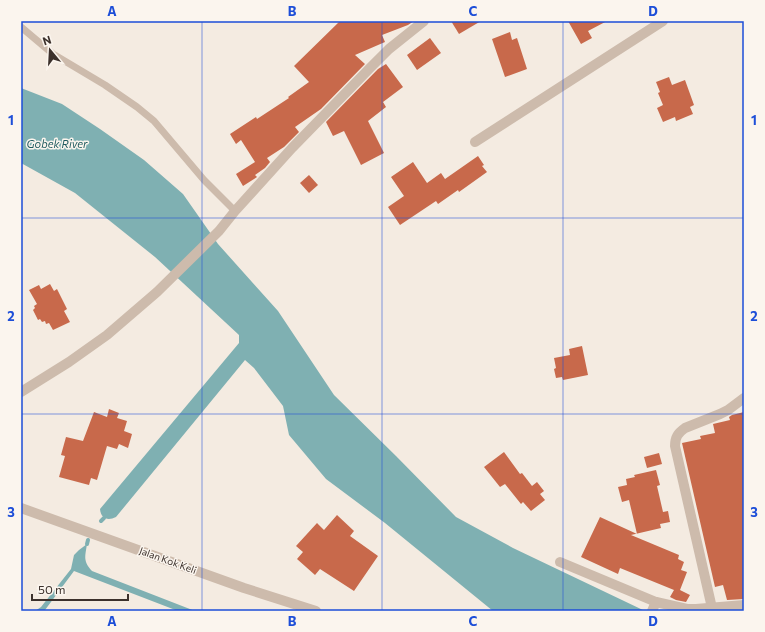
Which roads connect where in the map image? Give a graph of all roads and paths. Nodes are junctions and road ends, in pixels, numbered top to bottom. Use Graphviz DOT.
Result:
graph roads {
  1 [pos="424,21"];
  2 [pos="663,21"];
  3 [pos="21,27"];
  4 [pos="475,142"];
  5 [pos="235,211"];
  6 [pos="21,392"];
  7 [pos="744,398"];
  8 [pos="21,508"];
  9 [pos="560,562"];
  10 [pos="744,605"];
  11 [pos="654,606"];
  12 [pos="712,608"];
  13 [pos="312,610"];
  1 -- 5 [label="street"];
  2 -- 4 [label="street"];
  3 -- 5 [label="lane"];
  5 -- 6 [label="street"];
  7 -- 12 [label="street"];
  8 -- 13 [label="street, Jalan Kok Keli"];
  9 -- 11 [label="street"];
  10 -- 12 [label="street"];
  11 -- 12 [label="street"];
}
